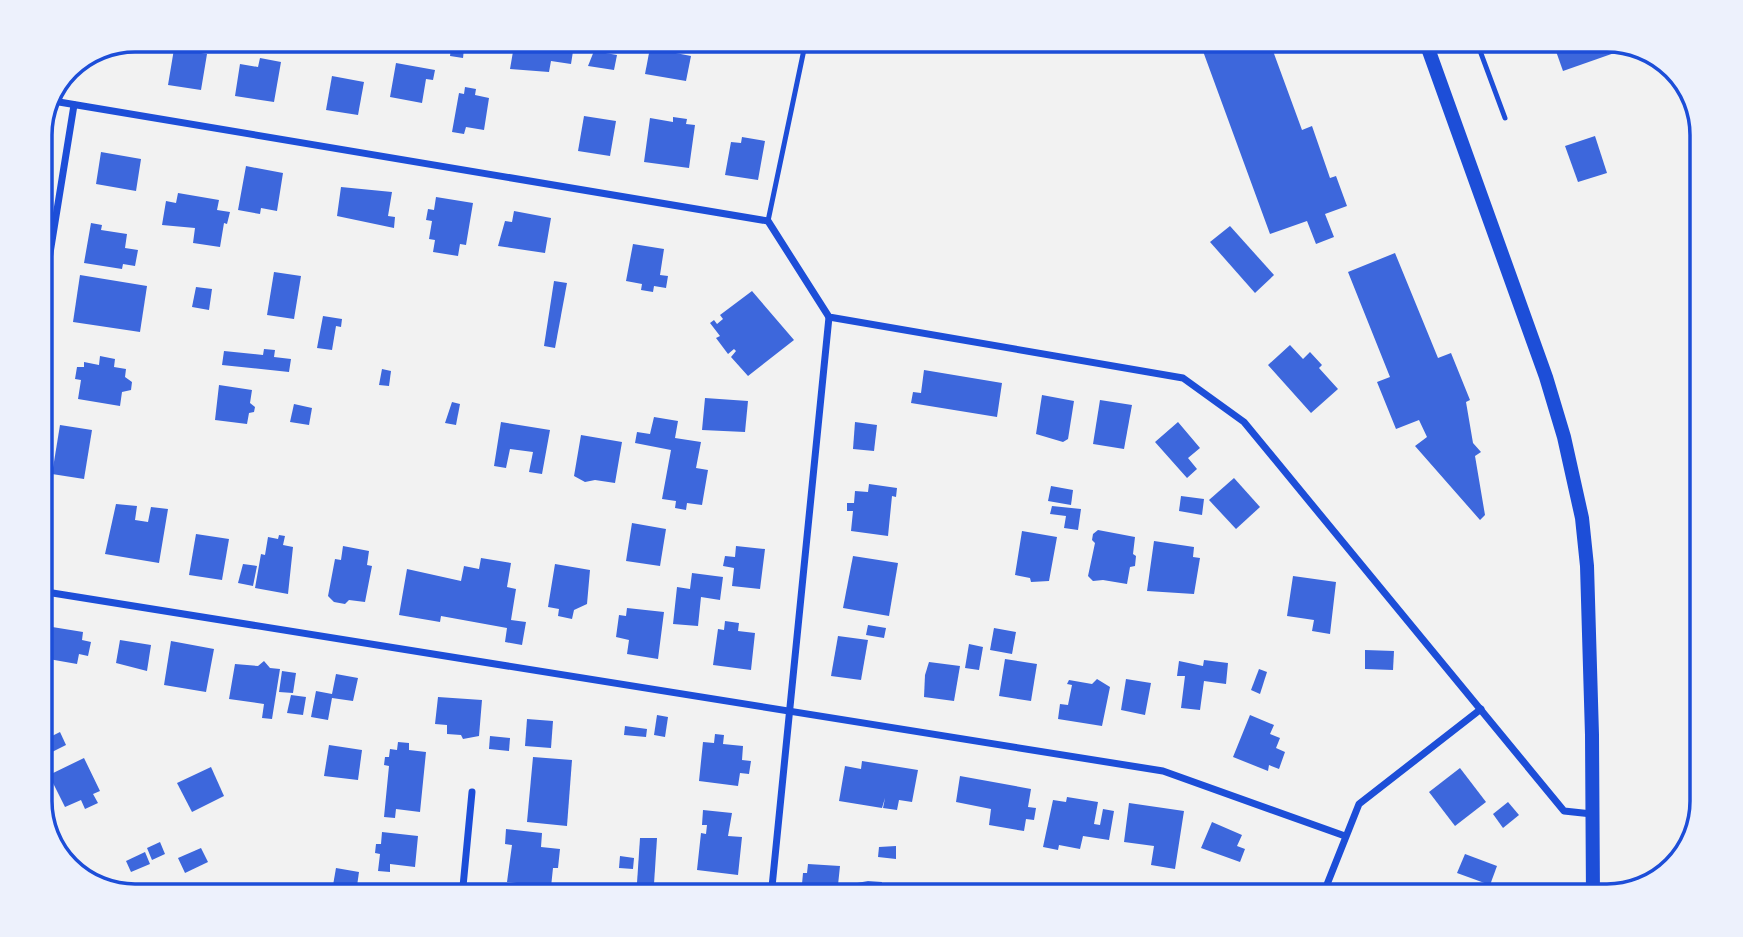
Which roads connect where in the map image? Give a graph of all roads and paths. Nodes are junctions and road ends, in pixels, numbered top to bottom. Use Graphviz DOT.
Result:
graph roads {
  1 [pos="803,52"];
  2 [pos="1429,52"];
  3 [pos="1480,52"];
  4 [pos="60,103"];
  5 [pos="74,105"];
  6 [pos="1505,118"];
  7 [pos="768,220"];
  8 [pos="53,235"];
  9 [pos="829,317"];
  10 [pos="53,593"];
  11 [pos="1481,709"];
  12 [pos="790,713"];
  13 [pos="472,792"];
  14 [pos="1592,814"];
  15 [pos="1345,836"];
  16 [pos="463,884"];
  17 [pos="772,884"];
  18 [pos="1327,884"];
  19 [pos="1593,884"];
  1 -- 7 [label="lane"];
  2 -- 14 [label="main road"];
  3 -- 6 [label="lane"];
  4 -- 5 [label="street"];
  5 -- 7 [label="street"];
  5 -- 8 [label="street"];
  7 -- 9 [label="street"];
  9 -- 11 [label="street"];
  9 -- 12 [label="street"];
  10 -- 12 [label="street"];
  11 -- 14 [label="street"];
  11 -- 15 [label="street"];
  12 -- 15 [label="street"];
  12 -- 17 [label="street"];
  13 -- 16 [label="street"];
  14 -- 19 [label="main road"];
  15 -- 18 [label="street"];
}
